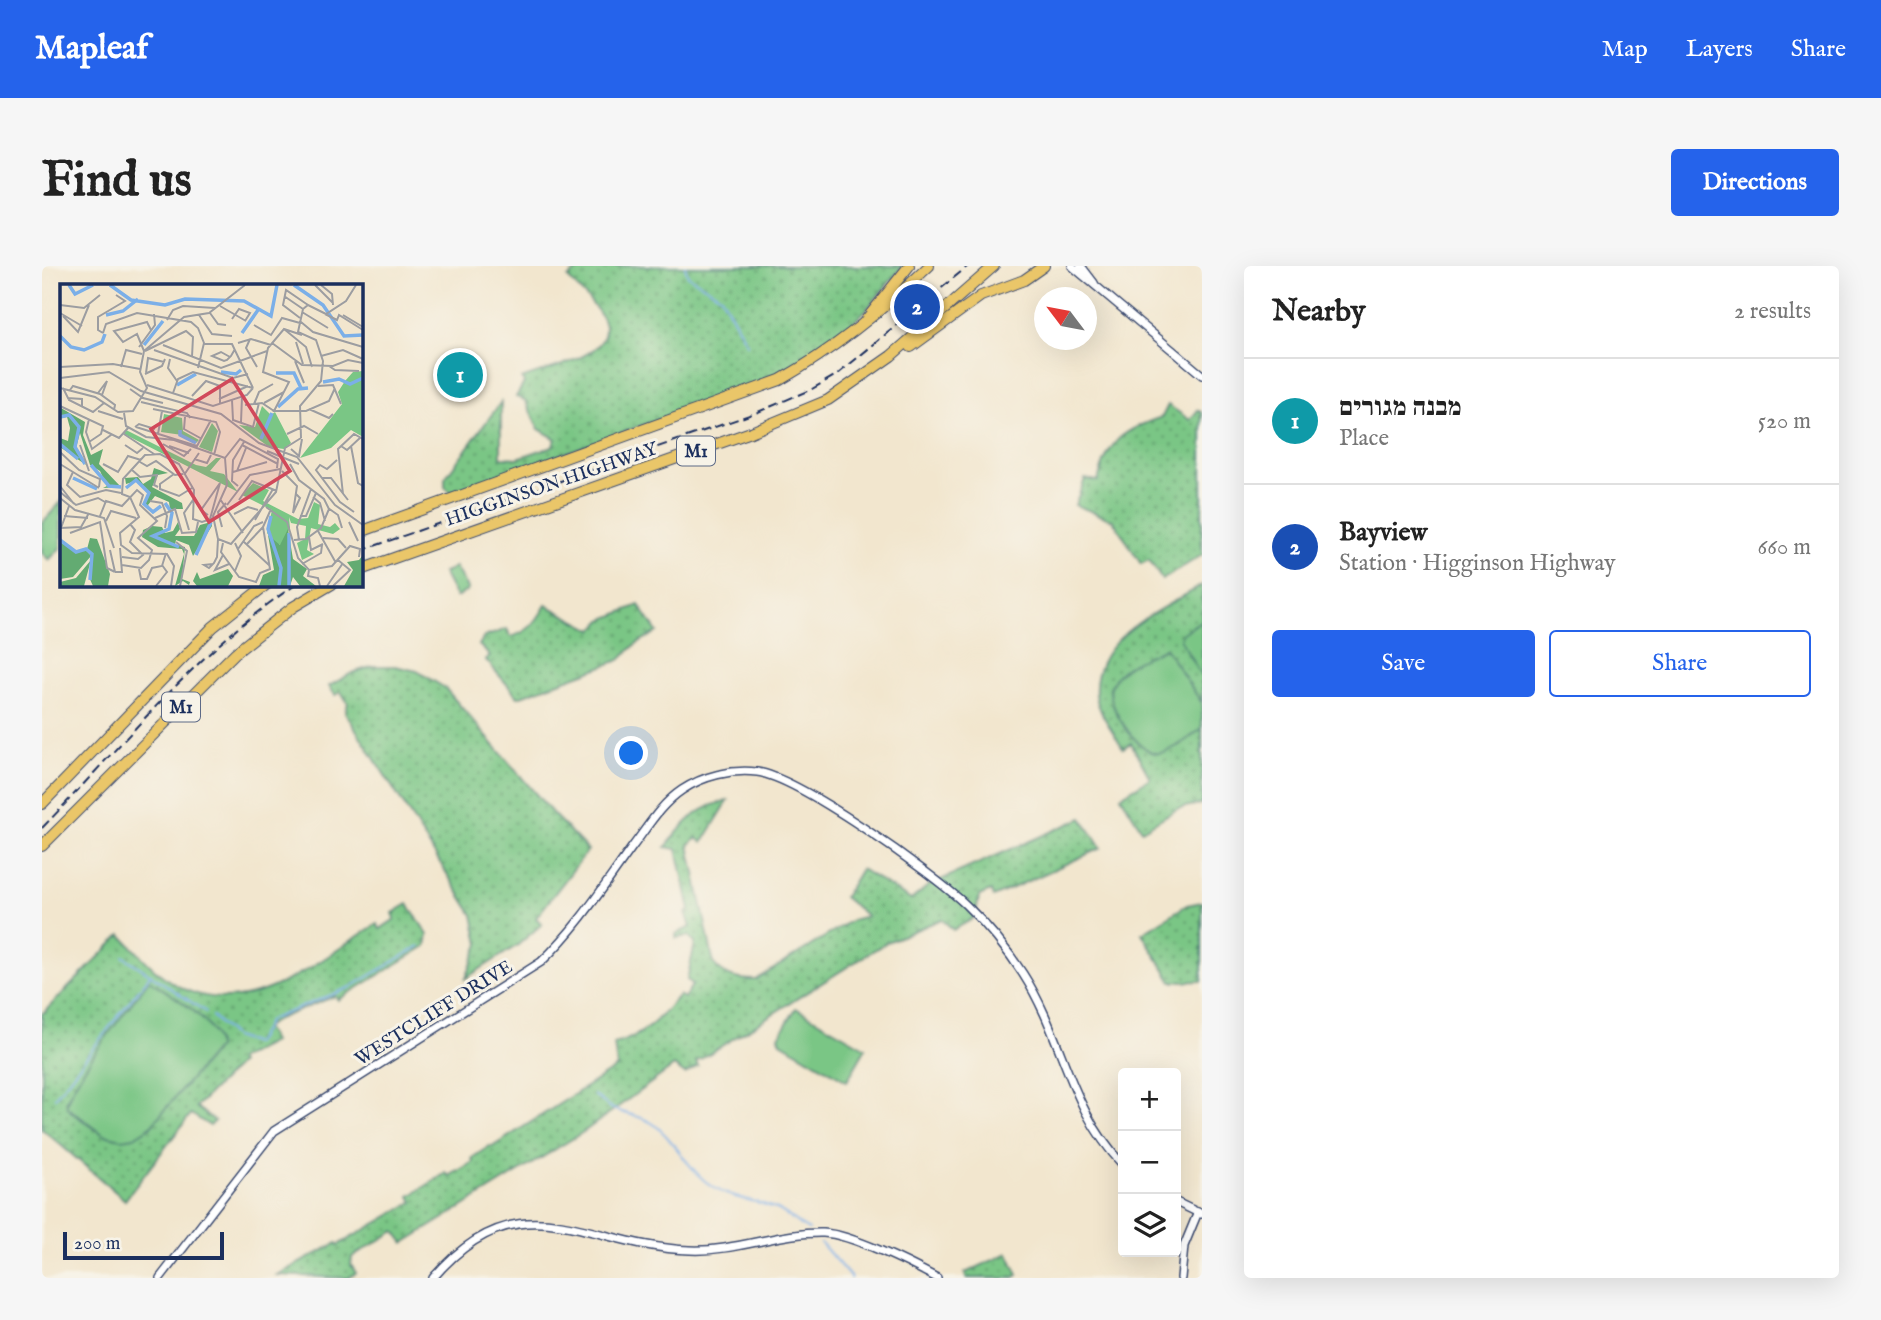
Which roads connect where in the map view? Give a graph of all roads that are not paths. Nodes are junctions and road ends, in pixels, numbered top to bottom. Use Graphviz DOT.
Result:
graph roads {
  1 [pos="909,266"];
  2 [pos="929,266"];
  3 [pos="994,266"];
  4 [pos="1044,266"];
  5 [pos="1072,266"];
  6 [pos="1081,266"];
  7 [pos="1094,284"];
  8 [pos="861,328"];
  9 [pos="891,356"];
  10 [pos="1202,375"];
  11 [pos="362,532"];
  12 [pos="362,569"];
  13 [pos="264,586"];
  14 [pos="329,586"];
  15 [pos="42,804"];
  16 [pos="42,846"];
  17 [pos="1118,1159"];
  18 [pos="1181,1204"];
  19 [pos="1200,1213"];
  20 [pos="160,1278"];
  21 [pos="433,1278"];
  22 [pos="937,1278"];
  23 [pos="1181,1278"];
  1 -- 8 [label="highway"];
  2 -- 8 [label="highway, HIGGINSON HIGHWAY / M1"];
  3 -- 9 [label="highway, HIGGINSON HIGHWAY / M1"];
  4 -- 9 [label="highway"];
  5 -- 7 [label="street"];
  6 -- 7 [label="street"];
  7 -- 10 [label="street"];
  8 -- 11 [label="highway, HIGGINSON HIGHWAY / M1"];
  9 -- 12 [label="highway, HIGGINSON HIGHWAY / M1"];
  13 -- 15 [label="highway, M1"];
  14 -- 16 [label="highway, M1"];
  17 -- 20 [label="street, WESTCLIFF DRIVE"];
  18 -- 19 [label="street"];
  19 -- 23 [label="street"];
  21 -- 22 [label="street"];
}
